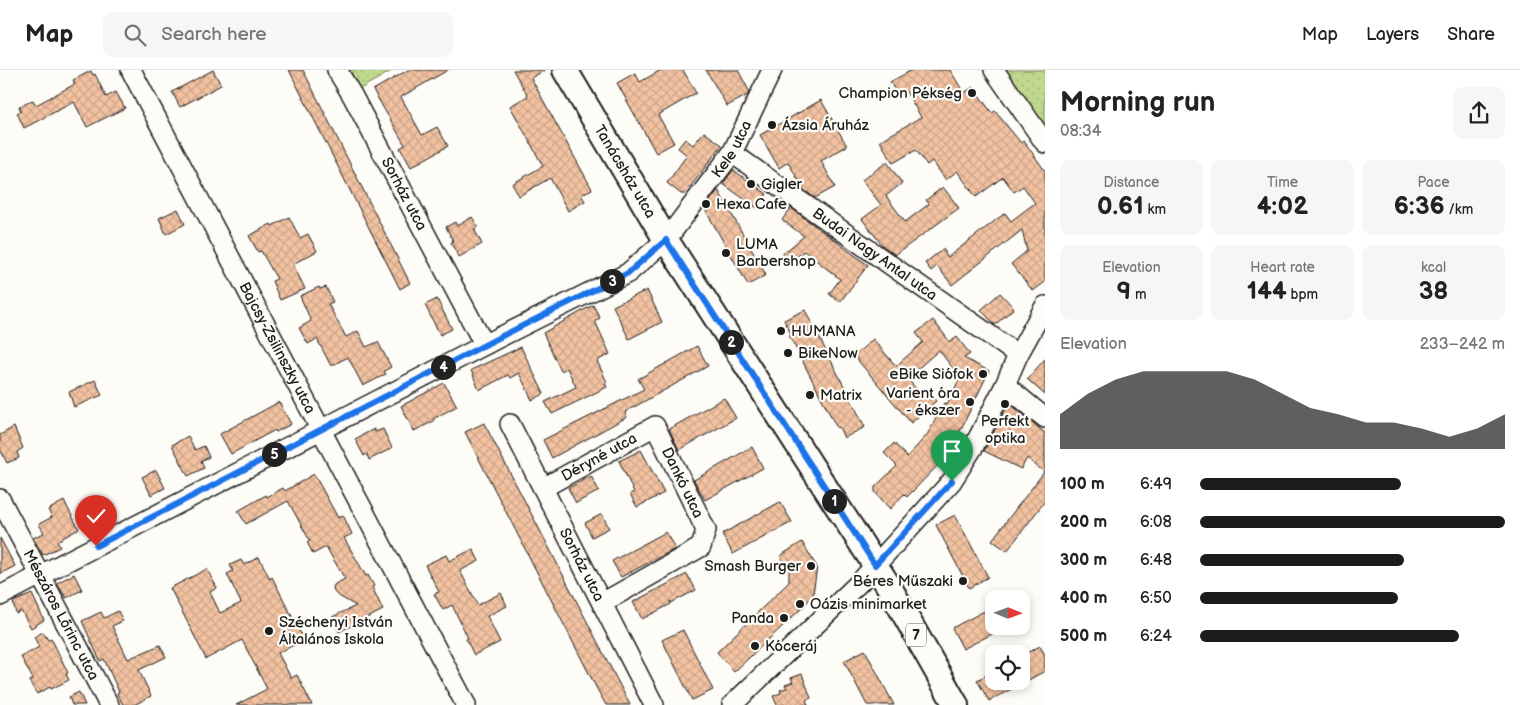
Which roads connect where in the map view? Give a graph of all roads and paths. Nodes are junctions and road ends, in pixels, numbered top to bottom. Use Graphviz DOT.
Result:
graph roads {
  1 [pos="131,70"];
  2 [pos="337,70"];
  3 [pos="565,70"];
  4 [pos="772,70"];
  5 [pos="994,70"];
  6 [pos="1045,143"];
  7 [pos="732,153"];
  8 [pos="666,240"];
  9 [pos="1045,306"];
  10 [pos="486,344"];
  11 [pos="1018,355"];
  12 [pos="1005,385"];
  13 [pos="1045,418"];
  14 [pos="510,424"];
  15 [pos="655,426"];
  16 [pos="322,429"];
  17 [pos="543,488"];
  18 [pos="0,500"];
  19 [pos="875,565"];
  20 [pos="39,575"];
  21 [pos="0,596"];
  22 [pos="602,603"];
  23 [pos="109,705"];
  24 [pos="466,705"];
  25 [pos="654,705"];
  26 [pos="732,705"];
  27 [pos="956,705"];
  1 -- 16 [label="street, Bajcsy-Zsilinszky utca"];
  2 -- 10 [label="street, Sorház utca"];
  3 -- 8 [label="main road, Tanácsház utca / 7"];
  4 -- 7 [label="street, Kele utca"];
  5 -- 6 [label="street"];
  7 -- 8 [label="street, Kele utca"];
  7 -- 11 [label="street, Budai Nagy Antal utca"];
  8 -- 10 [label="street, Kele utca"];
  8 -- 19 [label="main road, Tanácsház utca / 7"];
  9 -- 11 [label="street"];
  10 -- 16 [label="street, Kele utca"];
  11 -- 12 [label="street"];
  12 -- 13 [label="street"];
  12 -- 19 [label="street"];
  14 -- 17 [label="street, Sorház utca"];
  15 -- 17 [label="street, Déryné utca"];
  15 -- 22 [label="street, Dankó utca"];
  16 -- 20 [label="street, Kele utca"];
  16 -- 24 [label="street, Bajcsy-Zsilinszky utca"];
  17 -- 22 [label="street, Sorház utca"];
  18 -- 20 [label="street, Mészáros Lőrinc utca"];
  19 -- 26 [label="street"];
  19 -- 27 [label="main road, Tanácsház utca / 7"];
  20 -- 21 [label="street, Kele utca"];
  20 -- 23 [label="street, Mészáros Lőrinc utca"];
  22 -- 25 [label="street, Sorház utca"];
}
